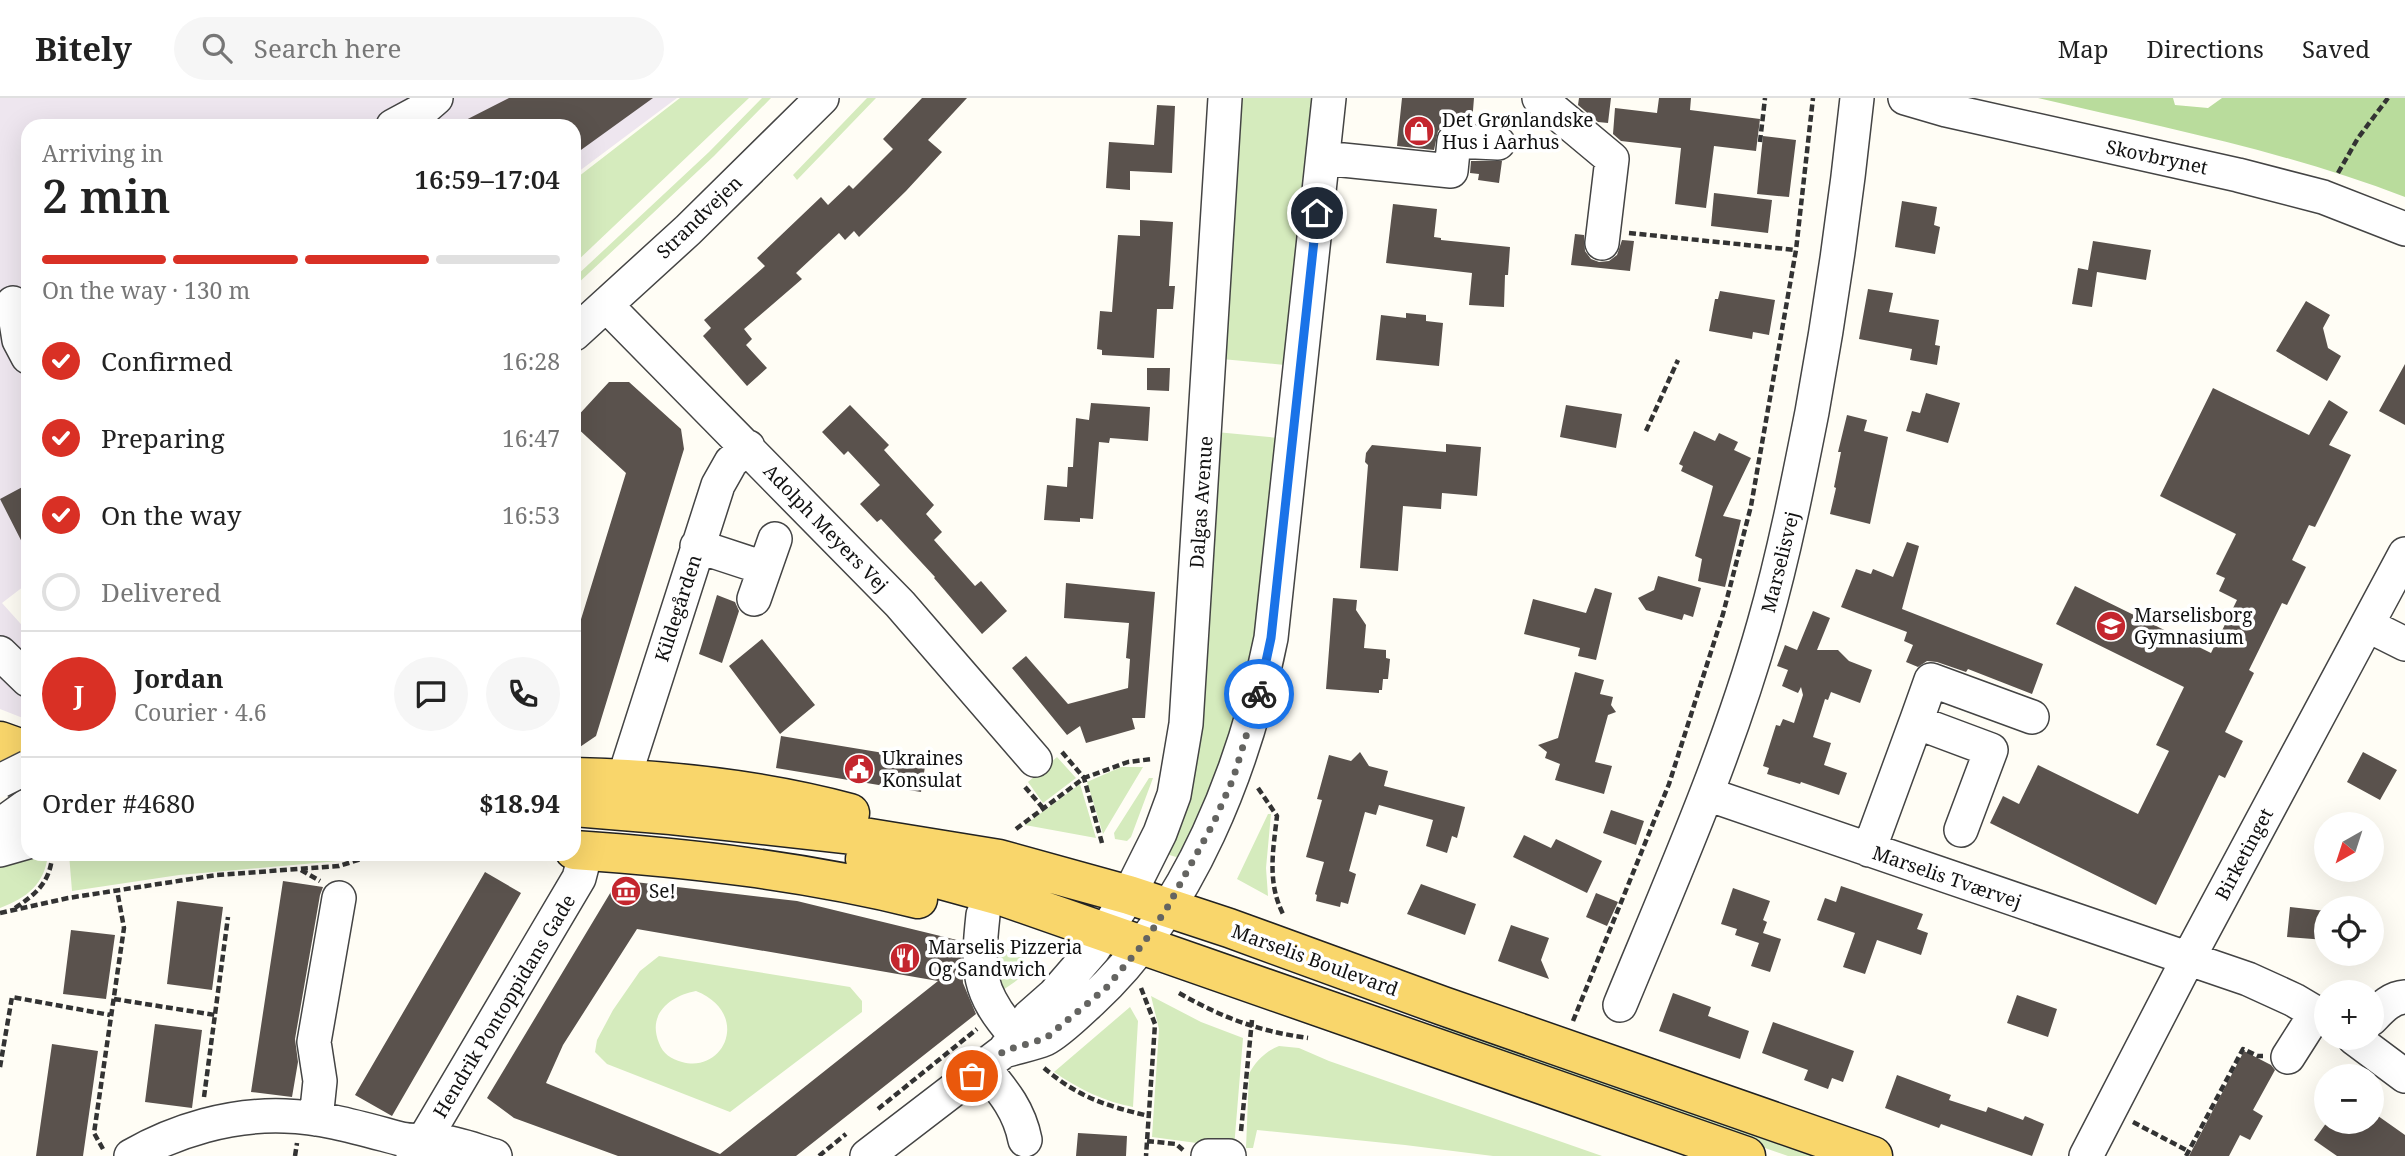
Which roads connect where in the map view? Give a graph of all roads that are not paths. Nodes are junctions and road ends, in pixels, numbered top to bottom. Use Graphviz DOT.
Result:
graph roads {
  1 [pos="436,98"];
  2 [pos="822,98"];
  3 [pos="1225,98"];
  4 [pos="1329,98"];
  5 [pos="1539,98"];
  6 [pos="1857,98"];
  7 [pos="1905,98"];
  8 [pos="406,119"];
  9 [pos="1498,143"];
  10 [pos="1323,158"];
  11 [pos="2405,229"];
  12 [pos="1603,237"];
  13 [pos="14,302"];
  14 [pos="606,305"];
  15 [pos="581,328"];
  16 [pos="21,344"];
  17 [pos="748,447"];
  18 [pos="698,546"];
  19 [pos="2405,554"];
  20 [pos="754,599"];
  21 [pos="2367,625"];
  22 [pos="2405,644"];
  23 [pos="0,653"];
  24 [pos="21,673"];
  25 [pos="2032,717"];
  26 [pos="1916,722"];
  27 [pos="0,741"];
  28 [pos="21,748"];
  29 [pos="1035,760"];
  30 [pos="581,777"];
  31 [pos="624,778"];
  32 [pos="1707,794"];
  33 [pos="581,808"];
  34 [pos="742,823"];
  35 [pos="1961,830"];
  36 [pos="21,844"];
  37 [pos="1008,844"];
  38 [pos="0,850"];
  39 [pos="1869,850"];
  40 [pos="581,851"];
  41 [pos="580,861"];
  42 [pos="332,891"];
  43 [pos="1129,895"];
  44 [pos="1167,908"];
  45 [pos="983,915"];
  46 [pos="1119,945"];
  47 [pos="2188,959"];
  48 [pos="2405,997"];
  49 [pos="1620,1005"];
  50 [pos="2384,1006"];
  51 [pos="2314,1012"];
  52 [pos="2314,1025"];
  53 [pos="2370,1050"];
  54 [pos="1001,1051"];
  55 [pos="2288,1057"];
  56 [pos="2405,1076"];
  57 [pos="316,1119"];
  58 [pos="1025,1140"];
  59 [pos="418,1148"];
  60 [pos="1235,1149"];
  61 [pos="131,1156"];
  62 [pos="495,1156"];
  63 [pos="867,1156"];
  64 [pos="1209,1156"];
  65 [pos="1746,1156"];
  66 [pos="1873,1156"];
  67 [pos="2086,1156"];
  1 -- 8 [label="street"];
  2 -- 14 [label="street, Strandvejen"];
  3 -- 43 [label="street, Dalgas Avenue"];
  4 -- 10 [label="street"];
  5 -- 12 [label="street"];
  6 -- 32 [label="street, Marselisvej"];
  7 -- 11 [label="street, Skovbrynet"];
  9 -- 10 [label="street"];
  10 -- 44 [label="street"];
  13 -- 16 [label="street"];
  14 -- 15 [label="street, Strandvejen"];
  14 -- 17 [label="street, Adolph Meyers Vej"];
  17 -- 18 [label="street, Kildegården"];
  17 -- 29 [label="street, Adolph Meyers Vej"];
  18 -- 20 [label="street"];
  18 -- 31 [label="street, Kildegården"];
  19 -- 21 [label="street, Birketinget"];
  21 -- 22 [label="street"];
  21 -- 47 [label="street, Birketinget"];
  23 -- 24 [label="street"];
  25 -- 26 [label="street"];
  26 -- 35 [label="street"];
  26 -- 39 [label="street"];
  27 -- 28 [label="main road"];
  30 -- 31 [label="main road"];
  31 -- 37 [label="main road"];
  32 -- 39 [label="street, Marselis Tværvej"];
  32 -- 49 [label="street, Marselisvej"];
  33 -- 34 [label="main road, Marselis Boulevard"];
  34 -- 37 [label="main road, Marselis Boulevard"];
  34 -- 46 [label="main road, Marselis Boulevard"];
  36 -- 38 [label="street"];
  37 -- 43 [label="main road, Marselis Boulevard"];
  39 -- 47 [label="street, Marselis Tværvej"];
  40 -- 45 [label="main road"];
  41 -- 59 [label="street, Hendrik Pontoppidans Gade"];
  42 -- 57 [label="street"];
  43 -- 44 [label="main road, Marselis Boulevard"];
  43 -- 46 [label="street, Dalgas Avenue"];
  44 -- 46 [label="street"];
  44 -- 66 [label="main road, Marselis Boulevard"];
  45 -- 46 [label="main road"];
  45 -- 54 [label="street"];
  46 -- 54 [label="street"];
  46 -- 65 [label="main road, Marselis Boulevard"];
  47 -- 51 [label="street, Marselis Tværvej"];
  47 -- 67 [label="street, Birketinget"];
  48 -- 50 [label="street"];
  52 -- 55 [label="street"];
  53 -- 56 [label="street"];
  54 -- 58 [label="street"];
  54 -- 63 [label="street"];
  57 -- 59 [label="street"];
  57 -- 61 [label="street"];
  59 -- 62 [label="street"];
  60 -- 64 [label="street"];
}
